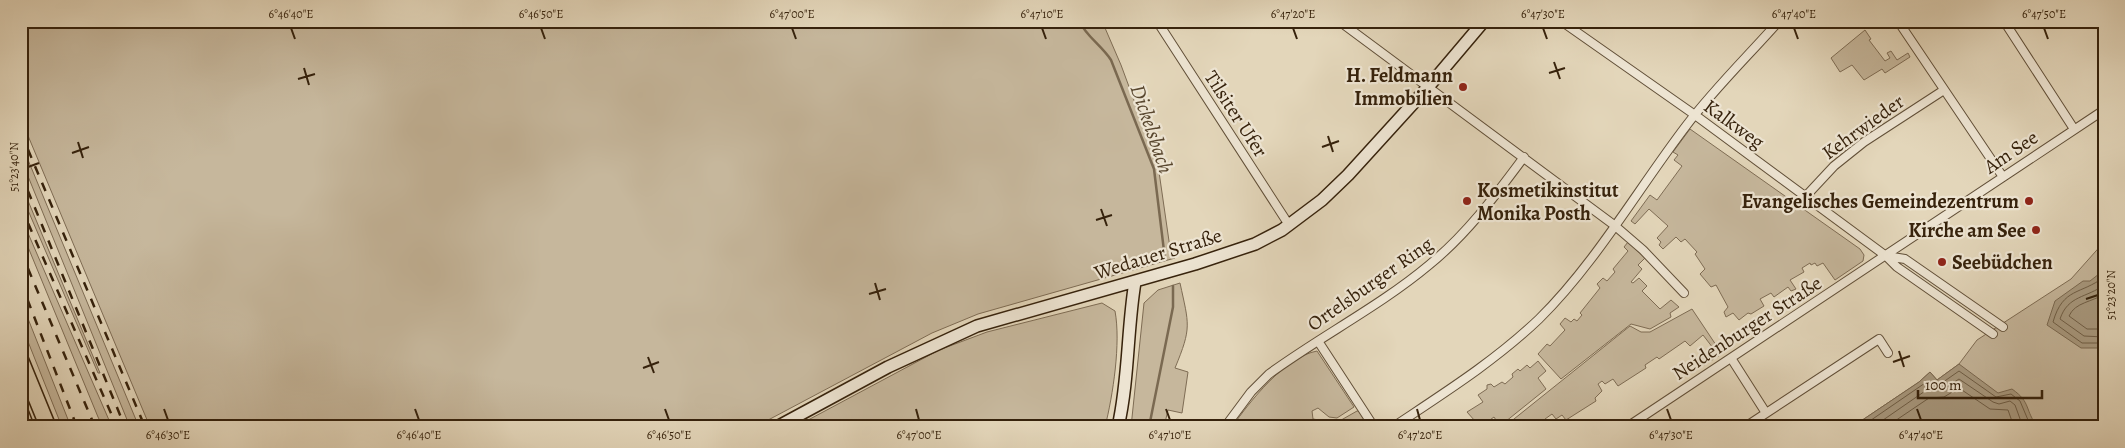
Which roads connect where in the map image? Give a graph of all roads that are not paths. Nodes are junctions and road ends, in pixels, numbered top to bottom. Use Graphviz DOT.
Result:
graph roads {
  1 [pos="1157,21"];
  2 [pos="1339,21"];
  3 [pos="1484,21"];
  4 [pos="1562,21"];
  5 [pos="1779,21"];
  6 [pos="1898,21"];
  7 [pos="2004,21"];
  8 [pos="1429,86"];
  9 [pos="1944,90"];
  10 [pos="2104,110"];
  11 [pos="1695,115"];
  12 [pos="2074,130"];
  13 [pos="1524,157"];
  14 [pos="2003,177"];
  15 [pos="1806,196"];
  16 [pos="1289,225"];
  17 [pos="1614,225"];
  18 [pos="1886,256"];
  19 [pos="1135,282"];
  20 [pos="1684,292"];
  21 [pos="2003,327"];
  22 [pos="1993,334"];
  23 [pos="1318,341"];
  24 [pos="1888,353"];
  25 [pos="1731,358"];
  26 [pos="21,361"];
  27 [pos="1766,413"];
  28 [pos="21,414"];
  29 [pos="26,427"];
  30 [pos="48,427"];
  31 [pos="777,427"];
  32 [pos="1118,427"];
  33 [pos="1225,427"];
  34 [pos="1374,427"];
  35 [pos="1393,427"];
  36 [pos="1626,427"];
  37 [pos="1745,427"];
  1 -- 16 [label="street, Tilsiter Ufer"];
  2 -- 8 [label="street"];
  3 -- 8 [label="main road, Wedauer Straße"];
  4 -- 11 [label="street, Kalkweg"];
  5 -- 11 [label="street"];
  6 -- 9 [label="street"];
  7 -- 12 [label="street"];
  8 -- 13 [label="street"];
  8 -- 16 [label="main road, Wedauer Straße"];
  9 -- 14 [label="street"];
  9 -- 15 [label="street, Kehrwieder"];
  10 -- 12 [label="street, Am See"];
  11 -- 15 [label="street, Kalkweg"];
  11 -- 17 [label="street"];
  12 -- 14 [label="street, Am See"];
  13 -- 17 [label="street"];
  13 -- 23 [label="street, Ortelsburger Ring"];
  14 -- 18 [label="street, Am See"];
  15 -- 18 [label="street, Kalkweg"];
  16 -- 19 [label="main road, Wedauer Straße"];
  17 -- 20 [label="street"];
  17 -- 35 [label="street"];
  18 -- 21 [label="street, Kalkweg"];
  18 -- 22 [label="street, Kalkweg"];
  18 -- 25 [label="street, Neidenburger Straße"];
  19 -- 31 [label="main road, Wedauer Straße"];
  19 -- 32 [label="main road"];
  23 -- 33 [label="street, Ortelsburger Ring"];
  23 -- 34 [label="street"];
  24 -- 27 [label="street"];
  25 -- 27 [label="street"];
  25 -- 36 [label="street, Neidenburger Straße"];
  26 -- 30 [label="highway"];
  27 -- 37 [label="street"];
  28 -- 29 [label="highway"];
}
